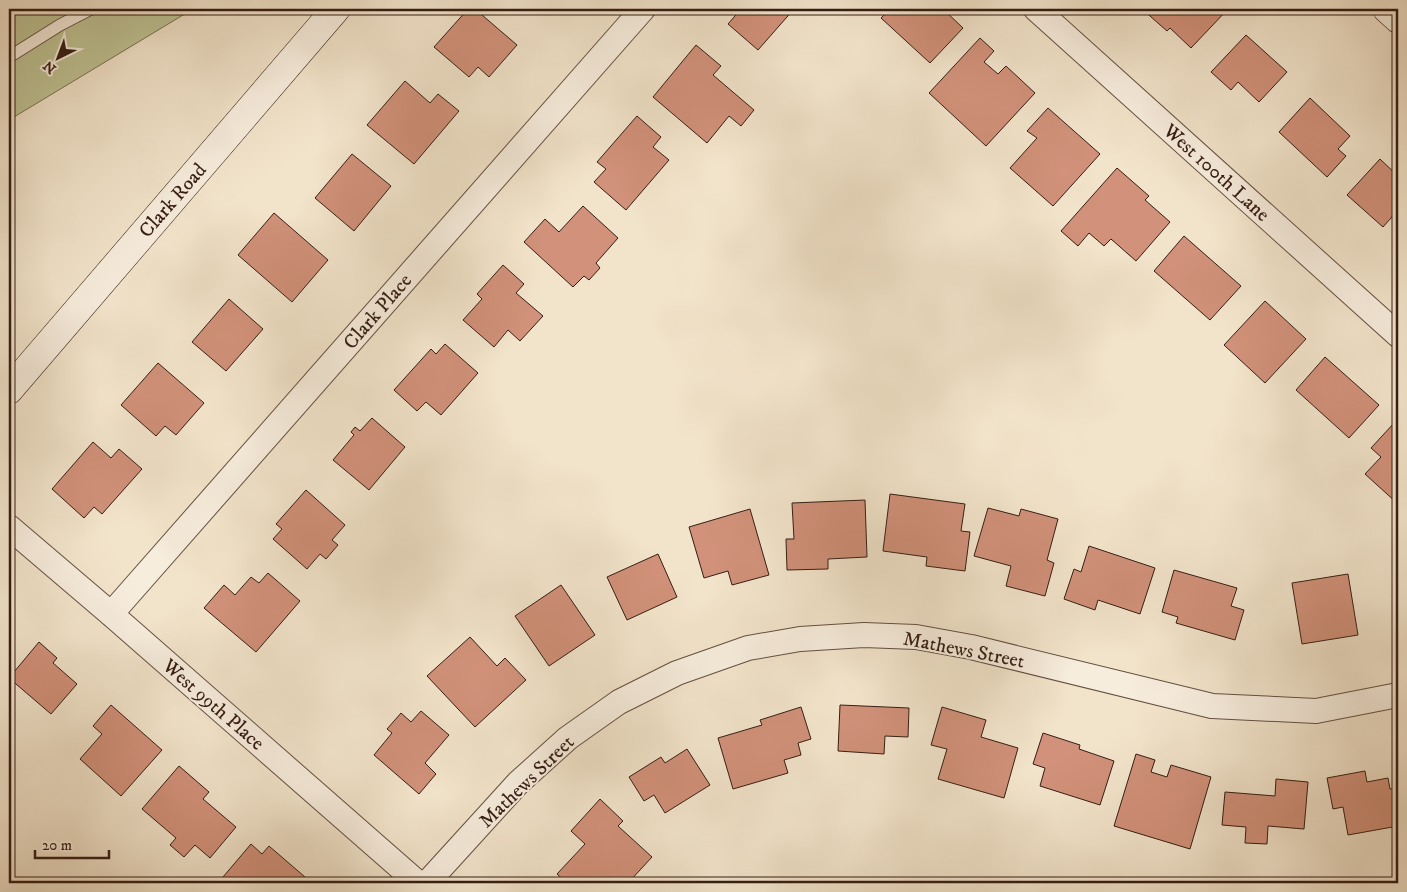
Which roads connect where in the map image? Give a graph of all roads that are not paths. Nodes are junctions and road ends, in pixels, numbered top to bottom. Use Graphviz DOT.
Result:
graph roads {
  1 [pos="91,9"];
  2 [pos="336,9"];
  3 [pos="643,9"];
  4 [pos="1036,9"];
  5 [pos="1387,9"];
  6 [pos="1398,19"];
  7 [pos="9,57"];
  8 [pos="1398,335"];
  9 [pos="9,390"];
  10 [pos="9,527"];
  11 [pos="111,614"];
  12 [pos="1398,695"];
  13 [pos="418,883"];
  14 [pos="428,883"];
  1 -- 7 [label="lane"];
  2 -- 9 [label="street, Clark Road"];
  3 -- 11 [label="street, Clark Place"];
  4 -- 8 [label="street, West 100th Lane"];
  5 -- 6 [label="street"];
  10 -- 11 [label="street, West 99th Place"];
  11 -- 13 [label="street, West 99th Place"];
  12 -- 14 [label="street, Mathews Street"];
}
